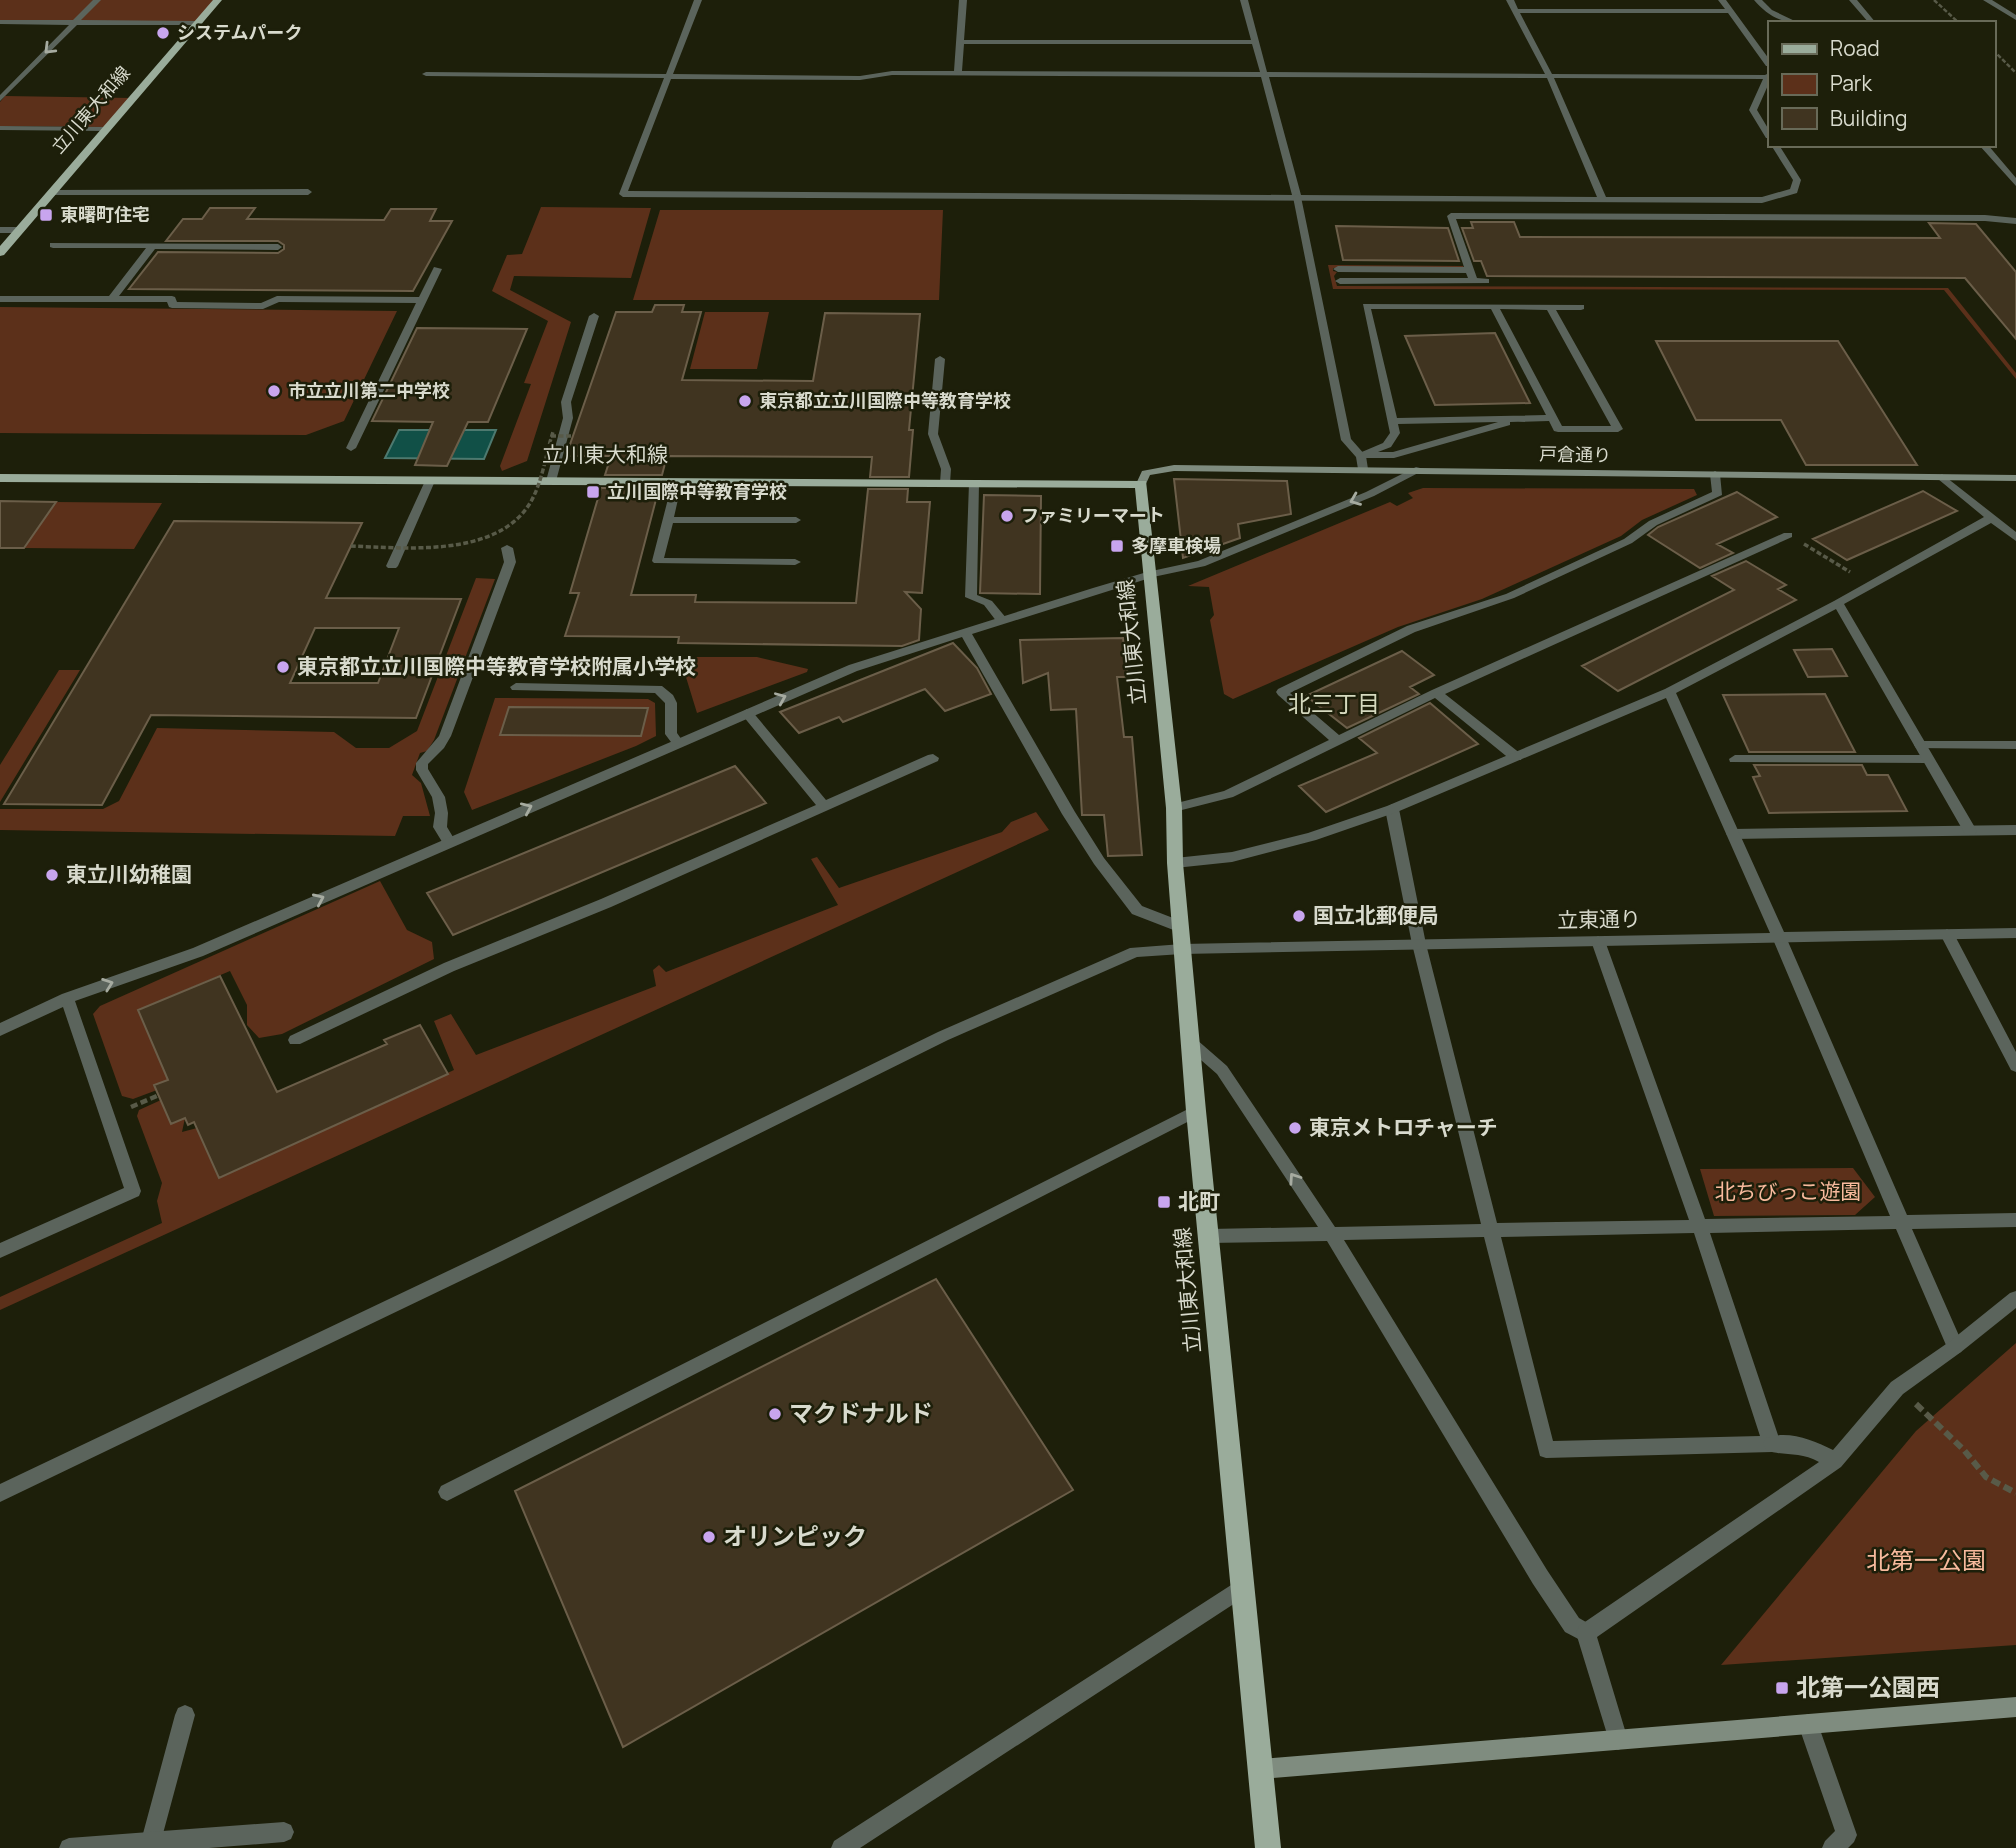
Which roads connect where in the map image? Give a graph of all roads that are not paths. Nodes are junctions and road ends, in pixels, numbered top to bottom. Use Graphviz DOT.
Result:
graph roads {
  1 [pos="97,0"];
  2 [pos="218,0"];
  3 [pos="698,0"];
  4 [pos="963,0"];
  5 [pos="1244,0"];
  6 [pos="1510,0"];
  7 [pos="1722,0"];
  8 [pos="1758,0"];
  9 [pos="1853,0"];
  10 [pos="1987,0"];
  11 [pos="1515,10"];
  12 [pos="1730,11"];
  13 [pos="2016,18"];
  14 [pos="1791,21"];
  15 [pos="1871,21"];
  16 [pos="0,22"];
  17 [pos="76,22"];
  18 [pos="199,23"];
  19 [pos="1255,41"];
  20 [pos="960,42"];
  21 [pos="1768,63"];
  22 [pos="958,73"];
  23 [pos="426,74"];
  24 [pos="1264,75"];
  25 [pos="1549,75"];
  26 [pos="669,76"];
  27 [pos="1768,76"];
  28 [pos="0,99"];
  29 [pos="0,128"];
  30 [pos="107,129"];
  31 [pos="1768,134"];
  32 [pos="1776,147"];
  33 [pos="1985,147"];
  34 [pos="2016,183"];
  35 [pos="52,192"];
  36 [pos="308,192"];
  37 [pos="1297,197"];
  38 [pos="1603,200"];
  39 [pos="2016,221"];
  40 [pos="0,230"];
  41 [pos="20,230"];
  42 [pos="53,245"];
  43 [pos="152,246"];
  44 [pos="278,247"];
  45 [pos="0,253"];
  46 [pos="437,269"];
  47 [pos="1338,270"];
  48 [pos="1469,270"];
  49 [pos="1339,281"];
  50 [pos="1473,281"];
  51 [pos="1486,281"];
  52 [pos="0,299"];
  53 [pos="111,299"];
  54 [pos="422,300"];
  55 [pos="1494,306"];
  56 [pos="1550,307"];
  57 [pos="1581,307"];
  58 [pos="594,316"];
  59 [pos="940,359"];
  60 [pos="1551,418"];
  61 [pos="1504,419"];
  62 [pos="1393,421"];
  63 [pos="351,448"];
  64 [pos="1361,456"];
  65 [pos="1363,469"];
  66 [pos="1416,470"];
  67 [pos="1715,474"];
  68 [pos="1942,477"];
  69 [pos="0,478"];
  70 [pos="2016,478"];
  71 [pos="430,481"];
  72 [pos="551,481"];
  73 [pos="674,482"];
  74 [pos="945,483"];
  75 [pos="974,483"];
  76 [pos="1141,484"];
  77 [pos="1989,519"];
  78 [pos="668,520"];
  79 [pos="796,520"];
  80 [pos="1788,535"];
  81 [pos="2016,538"];
  82 [pos="507,548"];
  83 [pos="795,562"];
  84 [pos="392,566"];
  85 [pos="1152,574"];
  86 [pos="1838,603"];
  87 [pos="1001,619"];
  88 [pos="965,631"];
  89 [pos="516,687"];
  90 [pos="1669,692"];
  91 [pos="1436,693"];
  92 [pos="747,713"];
  93 [pos="1337,740"];
  94 [pos="678,743"];
  95 [pos="1920,745"];
  96 [pos="2016,745"];
  97 [pos="1516,757"];
  98 [pos="933,758"];
  99 [pos="1735,759"];
  100 [pos="1928,759"];
  101 [pos="823,805"];
  102 [pos="1174,808"];
  103 [pos="1392,809"];
  104 [pos="2016,830"];
  105 [pos="1969,831"];
  106 [pos="1733,834"];
  107 [pos="449,842"];
  108 [pos="1175,863"];
  109 [pos="1181,927"];
  110 [pos="2016,933"];
  111 [pos="1947,934"];
  112 [pos="1780,937"];
  113 [pos="1598,941"];
  114 [pos="1419,944"];
  115 [pos="1182,949"];
  116 [pos="67,998"];
  117 [pos="0,1030"];
  118 [pos="295,1040"];
  119 [pos="1191,1043"];
  120 [pos="2016,1066"];
  121 [pos="1196,1111"];
  122 [pos="2016,1220"];
  123 [pos="1902,1223"];
  124 [pos="1700,1227"];
  125 [pos="1490,1232"];
  126 [pos="1332,1235"];
  127 [pos="1209,1236"];
  128 [pos="0,1251"];
  129 [pos="2016,1298"];
  130 [pos="1955,1347"];
  131 [pos="1772,1444"];
  132 [pos="1835,1461"];
  133 [pos="447,1492"];
  134 [pos="0,1493"];
  135 [pos="1242,1587"];
  136 [pos="1586,1633"];
  137 [pos="2016,1707"];
  138 [pos="185,1715"];
  139 [pos="1808,1724"];
  140 [pos="1618,1740"];
  141 [pos="1261,1769"];
  142 [pos="284,1832"];
  143 [pos="151,1841"];
  144 [pos="69,1848"];
  145 [pos="841,1848"];
  146 [pos="1268,1848"];
  147 [pos="1832,1848"];
  1 -- 17 [label="street"];
  2 -- 18 [label="main road, 立川東大和線"];
  3 -- 26 [label="street"];
  4 -- 20 [label="street"];
  5 -- 19 [label="street"];
  6 -- 11 [label="street"];
  7 -- 12 [label="street"];
  8 -- 14 [label="street"];
  9 -- 15 [label="street"];
  10 -- 13 [label="street"];
  11 -- 12 [label="street"];
  11 -- 25 [label="street"];
  12 -- 21 [label="street"];
  16 -- 17 [label="street"];
  17 -- 18 [label="street"];
  17 -- 28 [label="street, one-way"];
  18 -- 30 [label="main road, 立川東大和線"];
  19 -- 20 [label="street"];
  19 -- 24 [label="street"];
  20 -- 22 [label="street"];
  22 -- 24 [label="street"];
  22 -- 26 [label="street"];
  23 -- 26 [label="street"];
  24 -- 25 [label="street"];
  24 -- 37 [label="street"];
  25 -- 27 [label="street"];
  25 -- 38 [label="street"];
  26 -- 37 [label="street"];
  27 -- 31 [label="street"];
  29 -- 30 [label="street"];
  30 -- 35 [label="main road, 立川東大和線"];
  32 -- 38 [label="street"];
  33 -- 34 [label="street"];
  35 -- 36 [label="street"];
  35 -- 41 [label="main road, 立川東大和線"];
  37 -- 38 [label="street"];
  37 -- 64 [label="street"];
  39 -- 48 [label="street"];
  40 -- 41 [label="street"];
  41 -- 45 [label="main road, 立川東大和線"];
  42 -- 43 [label="street"];
  43 -- 44 [label="street"];
  43 -- 53 [label="street"];
  46 -- 54 [label="street"];
  47 -- 48 [label="street"];
  48 -- 50 [label="street"];
  49 -- 50 [label="street"];
  50 -- 51 [label="street"];
  52 -- 53 [label="street"];
  53 -- 54 [label="street"];
  54 -- 63 [label="street"];
  55 -- 56 [label="street"];
  55 -- 60 [label="street"];
  55 -- 62 [label="street"];
  56 -- 57 [label="street"];
  56 -- 60 [label="street"];
  58 -- 72 [label="street"];
  59 -- 74 [label="street"];
  60 -- 61 [label="street"];
  61 -- 62 [label="street"];
  61 -- 64 [label="street"];
  62 -- 64 [label="street"];
  64 -- 65 [label="street"];
  65 -- 66 [label="street, 戸倉通り"];
  65 -- 76 [label="street, 戸倉通り"];
  66 -- 67 [label="street, 戸倉通り"];
  66 -- 85 [label="street, one-way"];
  67 -- 68 [label="street, 戸倉通り"];
  67 -- 93 [label="street"];
  68 -- 70 [label="street, 戸倉通り"];
  68 -- 77 [label="street"];
  69 -- 71 [label="main road, 立川東大和線"];
  71 -- 72 [label="main road, 立川東大和線"];
  71 -- 84 [label="street"];
  72 -- 73 [label="main road, 立川東大和線"];
  73 -- 74 [label="main road, 立川東大和線"];
  73 -- 78 [label="street"];
  74 -- 75 [label="main road, 立川東大和線"];
  75 -- 76 [label="main road, 立川東大和線"];
  75 -- 87 [label="street"];
  76 -- 85 [label="main road, 立川東大和線"];
  77 -- 81 [label="street"];
  77 -- 86 [label="street"];
  78 -- 79 [label="street"];
  78 -- 83 [label="street"];
  80 -- 91 [label="street"];
  82 -- 107 [label="street"];
  85 -- 87 [label="street"];
  85 -- 102 [label="main road, 立川東大和線"];
  86 -- 90 [label="street"];
  86 -- 95 [label="street"];
  87 -- 88 [label="street"];
  92 -- 88 [label="street, one-way"];
  88 -- 109 [label="street"];
  89 -- 94 [label="street"];
  90 -- 97 [label="street"];
  90 -- 106 [label="street"];
  91 -- 93 [label="street"];
  91 -- 97 [label="street"];
  92 -- 94 [label="street"];
  92 -- 101 [label="street"];
  93 -- 102 [label="street"];
  107 -- 94 [label="street, one-way"];
  95 -- 96 [label="street"];
  95 -- 100 [label="street"];
  97 -- 103 [label="street"];
  98 -- 101 [label="street"];
  99 -- 100 [label="street"];
  100 -- 105 [label="street"];
  101 -- 118 [label="street"];
  102 -- 108 [label="main road, 立川東大和線"];
  103 -- 108 [label="street"];
  103 -- 114 [label="street"];
  104 -- 105 [label="street"];
  105 -- 106 [label="street"];
  106 -- 112 [label="street"];
  116 -- 107 [label="street, one-way"];
  108 -- 109 [label="main road, 立川東大和線"];
  109 -- 115 [label="main road, 立川東大和線"];
  110 -- 111 [label="street, 立東通り"];
  111 -- 112 [label="street, 立東通り"];
  111 -- 120 [label="street"];
  112 -- 113 [label="street, 立東通り"];
  112 -- 123 [label="street"];
  113 -- 114 [label="street, 立東通り"];
  113 -- 124 [label="street"];
  114 -- 115 [label="street, 立東通り"];
  114 -- 125 [label="street"];
  115 -- 119 [label="main road, 立川東大和線"];
  115 -- 134 [label="street, 立東通り"];
  116 -- 117 [label="street"];
  116 -- 128 [label="street"];
  119 -- 121 [label="main road, 立川東大和線"];
  126 -- 119 [label="street, one-way"];
  121 -- 127 [label="main road, 立川東大和線"];
  121 -- 133 [label="street"];
  122 -- 123 [label="street"];
  123 -- 124 [label="street"];
  123 -- 130 [label="street"];
  124 -- 125 [label="street"];
  124 -- 131 [label="street"];
  125 -- 126 [label="street"];
  125 -- 131 [label="street"];
  126 -- 127 [label="street"];
  126 -- 136 [label="street"];
  127 -- 135 [label="main road, 立川東大和線"];
  129 -- 130 [label="street"];
  130 -- 132 [label="street"];
  131 -- 132 [label="street"];
  132 -- 136 [label="street"];
  135 -- 141 [label="main road, 立川東大和線"];
  135 -- 145 [label="street"];
  136 -- 140 [label="street"];
  137 -- 139 [label="street"];
  138 -- 143 [label="street"];
  139 -- 140 [label="street"];
  139 -- 147 [label="street"];
  140 -- 141 [label="street"];
  141 -- 146 [label="main road, 立川東大和線"];
  142 -- 143 [label="street"];
  143 -- 144 [label="street"];
}
